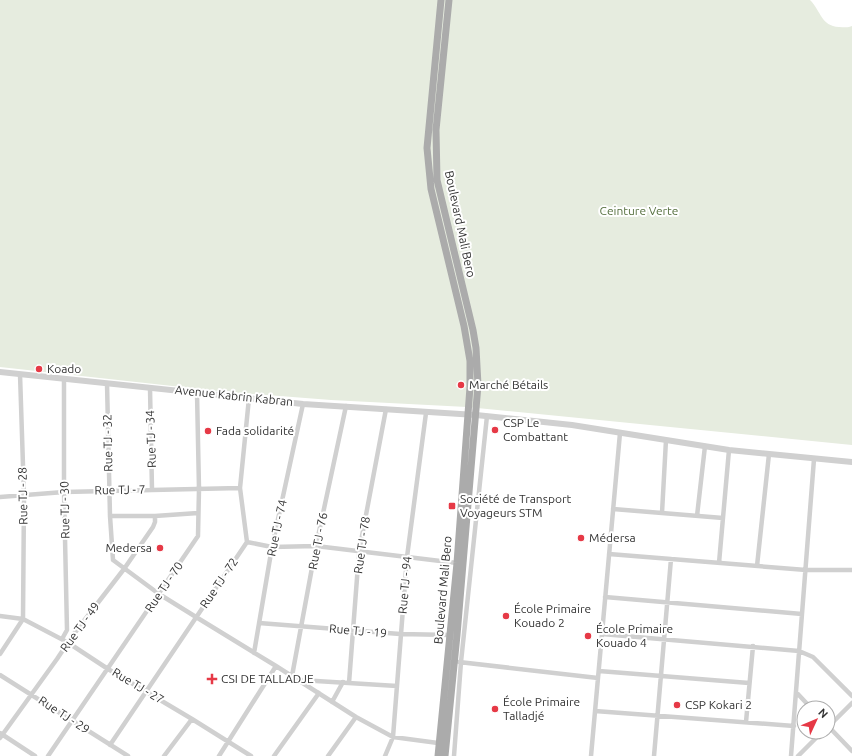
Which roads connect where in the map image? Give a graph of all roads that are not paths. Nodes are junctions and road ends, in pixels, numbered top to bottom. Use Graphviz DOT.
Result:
graph roads {
  1 [pos="441,0"];
  2 [pos="449,0"];
  3 [pos="0,372"];
  4 [pos="20,374"];
  5 [pos="64,379"];
  6 [pos="107,383"];
  7 [pos="150,388"];
  8 [pos="197,393"];
  9 [pos="249,398"];
  10 [pos="303,404"];
  11 [pos="473,404"];
  12 [pos="346,406"];
  13 [pos="386,409"];
  14 [pos="426,413"];
  15 [pos="472,415"];
  16 [pos="486,416"];
  17 [pos="471,428"];
  18 [pos="620,433"];
  19 [pos="666,440"];
  20 [pos="474,445"];
  21 [pos="484,446"];
  22 [pos="705,446"];
  23 [pos="729,450"];
  24 [pos="769,454"];
  25 [pos="814,459"];
  26 [pos="852,462"];
  27 [pos="240,488"];
  28 [pos="199,489"];
  29 [pos="110,490"];
  30 [pos="152,490"];
  31 [pos="64,492"];
  32 [pos="24,496"];
  33 [pos="0,497"];
  34 [pos="613,509"];
  35 [pos="198,513"];
  36 [pos="662,513"];
  37 [pos="110,516"];
  38 [pos="155,516"];
  39 [pos="697,516"];
  40 [pos="723,518"];
  41 [pos="247,542"];
  42 [pos="316,546"];
  43 [pos="272,547"];
  44 [pos="359,552"];
  45 [pos="609,554"];
  46 [pos="407,557"];
  47 [pos="671,559"];
  48 [pos="719,562"];
  49 [pos="457,563"];
  50 [pos="757,566"];
  51 [pos="124,569"];
  52 [pos="806,570"];
  53 [pos="852,570"];
  54 [pos="159,594"];
  55 [pos="605,597"];
  56 [pos="668,603"];
  57 [pos="802,614"];
  58 [pos="0,616"];
  59 [pos="196,617"];
  60 [pos="23,618"];
  61 [pos="259,623"];
  62 [pos="301,626"];
  63 [pos="352,630"];
  64 [pos="400,634"];
  65 [pos="602,634"];
  66 [pos="454,635"];
  67 [pos="665,638"];
  68 [pos="62,639"];
  69 [pos="68,642"];
  70 [pos="753,646"];
  71 [pos="799,651"];
  72 [pos="254,653"];
  73 [pos="0,654"];
  74 [pos="458,662"];
  75 [pos="276,666"];
  76 [pos="108,669"];
  77 [pos="599,671"];
  78 [pos="0,675"];
  79 [pos="292,676"];
  80 [pos="661,676"];
  81 [pos="598,678"];
  82 [pos="298,680"];
  83 [pos="343,682"];
  84 [pos="349,682"];
  85 [pos="749,682"];
  86 [pos="397,686"];
  87 [pos="146,692"];
  88 [pos="796,692"];
  89 [pos="318,693"];
  90 [pos="31,694"];
  91 [pos="852,696"];
  92 [pos="804,700"];
  93 [pos="332,702"];
  94 [pos="852,703"];
  95 [pos="595,711"];
  96 [pos="658,715"];
  97 [pos="356,717"];
  98 [pos="836,718"];
  99 [pos="192,719"];
  100 [pos="72,720"];
  101 [pos="746,722"];
  102 [pos="794,726"];
  103 [pos="836,734"];
  104 [pos="1,735"];
  105 [pos="392,737"];
  106 [pos="814,740"];
  107 [pos="229,742"];
  108 [pos="438,743"];
  109 [pos="110,745"];
  110 [pos="852,751"];
  111 [pos="35,756"];
  112 [pos="48,756"];
  113 [pos="128,756"];
  114 [pos="164,756"];
  115 [pos="219,756"];
  116 [pos="251,756"];
  117 [pos="274,756"];
  118 [pos="328,756"];
  119 [pos="385,756"];
  120 [pos="438,756"];
  121 [pos="445,756"];
  122 [pos="454,756"];
  123 [pos="591,756"];
  124 [pos="654,756"];
  125 [pos="791,756"];
  126 [pos="798,756"];
  1 -- 11 [label="main road, Boulevard Mali Bero"];
  2 -- 11 [label="main road, Boulevard Mali Bero"];
  3 -- 4 [label="street, Avenue Kabrin Kabran"];
  4 -- 5 [label="street, Avenue Kabrin Kabran"];
  4 -- 32 [label="street, Rue TJ - 28"];
  5 -- 6 [label="street, Avenue Kabrin Kabran"];
  5 -- 31 [label="street, Rue TJ - 30"];
  6 -- 7 [label="street, Avenue Kabrin Kabran"];
  6 -- 29 [label="street, Rue TJ - 32"];
  7 -- 8 [label="street, Avenue Kabrin Kabran"];
  7 -- 30 [label="street, Rue TJ - 34"];
  8 -- 9 [label="street, Avenue Kabrin Kabran"];
  8 -- 28 [label="street, Rue TJ - 70"];
  9 -- 10 [label="street, Avenue Kabrin Kabran"];
  9 -- 27 [label="street"];
  10 -- 12 [label="street, Avenue Kabrin Kabran"];
  10 -- 43 [label="street, Rue TJ - 74"];
  11 -- 15 [label="main road"];
  12 -- 13 [label="street, Avenue Kabrin Kabran"];
  12 -- 42 [label="street, Rue TJ - 76"];
  13 -- 14 [label="street, Avenue Kabrin Kabran"];
  13 -- 44 [label="street, Rue TJ - 78"];
  14 -- 15 [label="street, Avenue Kabrin Kabran"];
  14 -- 46 [label="street, Rue TJ - 94"];
  15 -- 16 [label="street, Avenue Kabrin Kabran"];
  15 -- 17 [label="main road"];
  16 -- 18 [label="street, Avenue Kabrin Kabran"];
  16 -- 21 [label="street"];
  17 -- 20 [label="main road, Boulevard Mali Bero"];
  17 -- 49 [label="main road, Boulevard Mali Bero"];
  18 -- 19 [label="street, Avenue Kabrin Kabran"];
  18 -- 34 [label="street"];
  19 -- 22 [label="street, Avenue Kabrin Kabran"];
  19 -- 36 [label="street"];
  20 -- 21 [label="street"];
  20 -- 66 [label="main road, Boulevard Mali Bero"];
  21 -- 74 [label="street"];
  22 -- 23 [label="street, Avenue Kabrin Kabran"];
  22 -- 39 [label="street"];
  23 -- 24 [label="street, Avenue Kabrin Kabran"];
  23 -- 40 [label="street"];
  24 -- 25 [label="street, Avenue Kabrin Kabran"];
  24 -- 50 [label="street"];
  25 -- 26 [label="street, Avenue Kabrin Kabran"];
  25 -- 52 [label="street"];
  27 -- 28 [label="street, Rue TJ - 7"];
  27 -- 41 [label="street"];
  28 -- 30 [label="street, Rue TJ - 7"];
  28 -- 35 [label="street, Rue TJ - 70"];
  29 -- 30 [label="street, Rue TJ - 7"];
  29 -- 31 [label="street, Rue TJ - 7"];
  29 -- 37 [label="street, Rue TJ - 32"];
  31 -- 32 [label="street, Rue TJ - 7"];
  31 -- 68 [label="street, Rue TJ - 30"];
  32 -- 33 [label="street, Rue TJ - 7"];
  32 -- 60 [label="street, Rue TJ - 28"];
  34 -- 36 [label="street"];
  34 -- 45 [label="street"];
  35 -- 38 [label="street"];
  35 -- 54 [label="street, Rue TJ - 70"];
  36 -- 39 [label="street"];
  37 -- 38 [label="street"];
  37 -- 51 [label="street, Rue TJ - 32"];
  38 -- 51 [label="street, Rue TJ - 49"];
  39 -- 40 [label="street"];
  40 -- 48 [label="street"];
  41 -- 43 [label="street"];
  41 -- 59 [label="street, Rue TJ - 72"];
  42 -- 43 [label="street"];
  42 -- 44 [label="street"];
  42 -- 62 [label="street, Rue TJ - 76"];
  43 -- 61 [label="street, Rue TJ - 74"];
  44 -- 46 [label="street"];
  44 -- 63 [label="street, Rue TJ - 78"];
  45 -- 47 [label="street"];
  45 -- 55 [label="street"];
  46 -- 49 [label="street"];
  46 -- 64 [label="street, Rue TJ - 94"];
  47 -- 48 [label="street"];
  47 -- 56 [label="street"];
  48 -- 50 [label="street"];
  49 -- 66 [label="main road, Boulevard Mali Bero"];
  50 -- 52 [label="street"];
  51 -- 54 [label="street"];
  51 -- 69 [label="street, Rue TJ - 49"];
  52 -- 53 [label="street"];
  52 -- 57 [label="street"];
  54 -- 59 [label="street"];
  54 -- 76 [label="street, Rue TJ - 70"];
  55 -- 56 [label="street"];
  55 -- 65 [label="street"];
  56 -- 57 [label="street"];
  56 -- 67 [label="street"];
  57 -- 71 [label="street"];
  58 -- 60 [label="street"];
  59 -- 72 [label="street"];
  59 -- 87 [label="street, Rue TJ - 72"];
  60 -- 68 [label="street, Rue TJ - 27"];
  60 -- 73 [label="street"];
  61 -- 62 [label="street, Rue TJ - 19"];
  61 -- 72 [label="street, Rue TJ - 74"];
  62 -- 63 [label="street, Rue TJ - 19"];
  62 -- 79 [label="street, Rue TJ - 76"];
  63 -- 64 [label="street, Rue TJ - 19"];
  63 -- 84 [label="street, Rue TJ - 78"];
  64 -- 66 [label="street, Rue TJ - 19"];
  64 -- 86 [label="street, Rue TJ - 94"];
  65 -- 67 [label="street"];
  65 -- 77 [label="street"];
  66 -- 74 [label="main road, Boulevard Mali Bero"];
  66 -- 108 [label="main road, Boulevard Mali Bero"];
  67 -- 70 [label="street"];
  67 -- 80 [label="street"];
  68 -- 69 [label="street, Rue TJ - 27"];
  69 -- 76 [label="street, Rue TJ - 27"];
  69 -- 90 [label="street, Rue TJ - 49"];
  70 -- 71 [label="street"];
  70 -- 85 [label="street"];
  71 -- 88 [label="street"];
  71 -- 91 [label="street"];
  72 -- 75 [label="street"];
  74 -- 81 [label="street"];
  74 -- 121 [label="main road, Boulevard Mali Bero"];
  74 -- 122 [label="street"];
  75 -- 79 [label="street"];
  75 -- 107 [label="street"];
  76 -- 87 [label="street, Rue TJ - 27"];
  76 -- 100 [label="street, Rue TJ - 70"];
  77 -- 80 [label="street"];
  77 -- 81 [label="street"];
  78 -- 90 [label="street, Rue TJ - 29"];
  79 -- 82 [label="street"];
  80 -- 85 [label="street"];
  80 -- 96 [label="street"];
  81 -- 95 [label="street"];
  82 -- 83 [label="street"];
  82 -- 89 [label="street"];
  83 -- 84 [label="street"];
  83 -- 93 [label="street"];
  84 -- 86 [label="street"];
  85 -- 101 [label="street"];
  86 -- 105 [label="street, Rue TJ - 94"];
  87 -- 99 [label="street, Rue TJ - 27"];
  87 -- 109 [label="street, Rue TJ - 72"];
  88 -- 92 [label="street"];
  88 -- 102 [label="street"];
  89 -- 93 [label="street"];
  89 -- 117 [label="street"];
  90 -- 100 [label="street, Rue TJ - 29"];
  90 -- 104 [label="street, Rue TJ - 49"];
  93 -- 97 [label="street"];
  94 -- 98 [label="street"];
  95 -- 96 [label="street"];
  95 -- 123 [label="street"];
  96 -- 101 [label="street"];
  96 -- 124 [label="street"];
  97 -- 105 [label="street"];
  97 -- 118 [label="street"];
  99 -- 107 [label="street, Rue TJ - 27"];
  99 -- 114 [label="street"];
  100 -- 109 [label="street, Rue TJ - 29"];
  100 -- 112 [label="street, Rue TJ - 70"];
  101 -- 102 [label="street"];
  102 -- 125 [label="street"];
  103 -- 110 [label="street"];
  104 -- 111 [label="street"];
  105 -- 108 [label="street"];
  105 -- 119 [label="street, Rue TJ - 94"];
  106 -- 126 [label="street"];
  107 -- 115 [label="street"];
  107 -- 116 [label="street, Rue TJ - 27"];
  108 -- 120 [label="main road, Boulevard Mali Bero"];
  109 -- 113 [label="street, Rue TJ - 29"];
}
